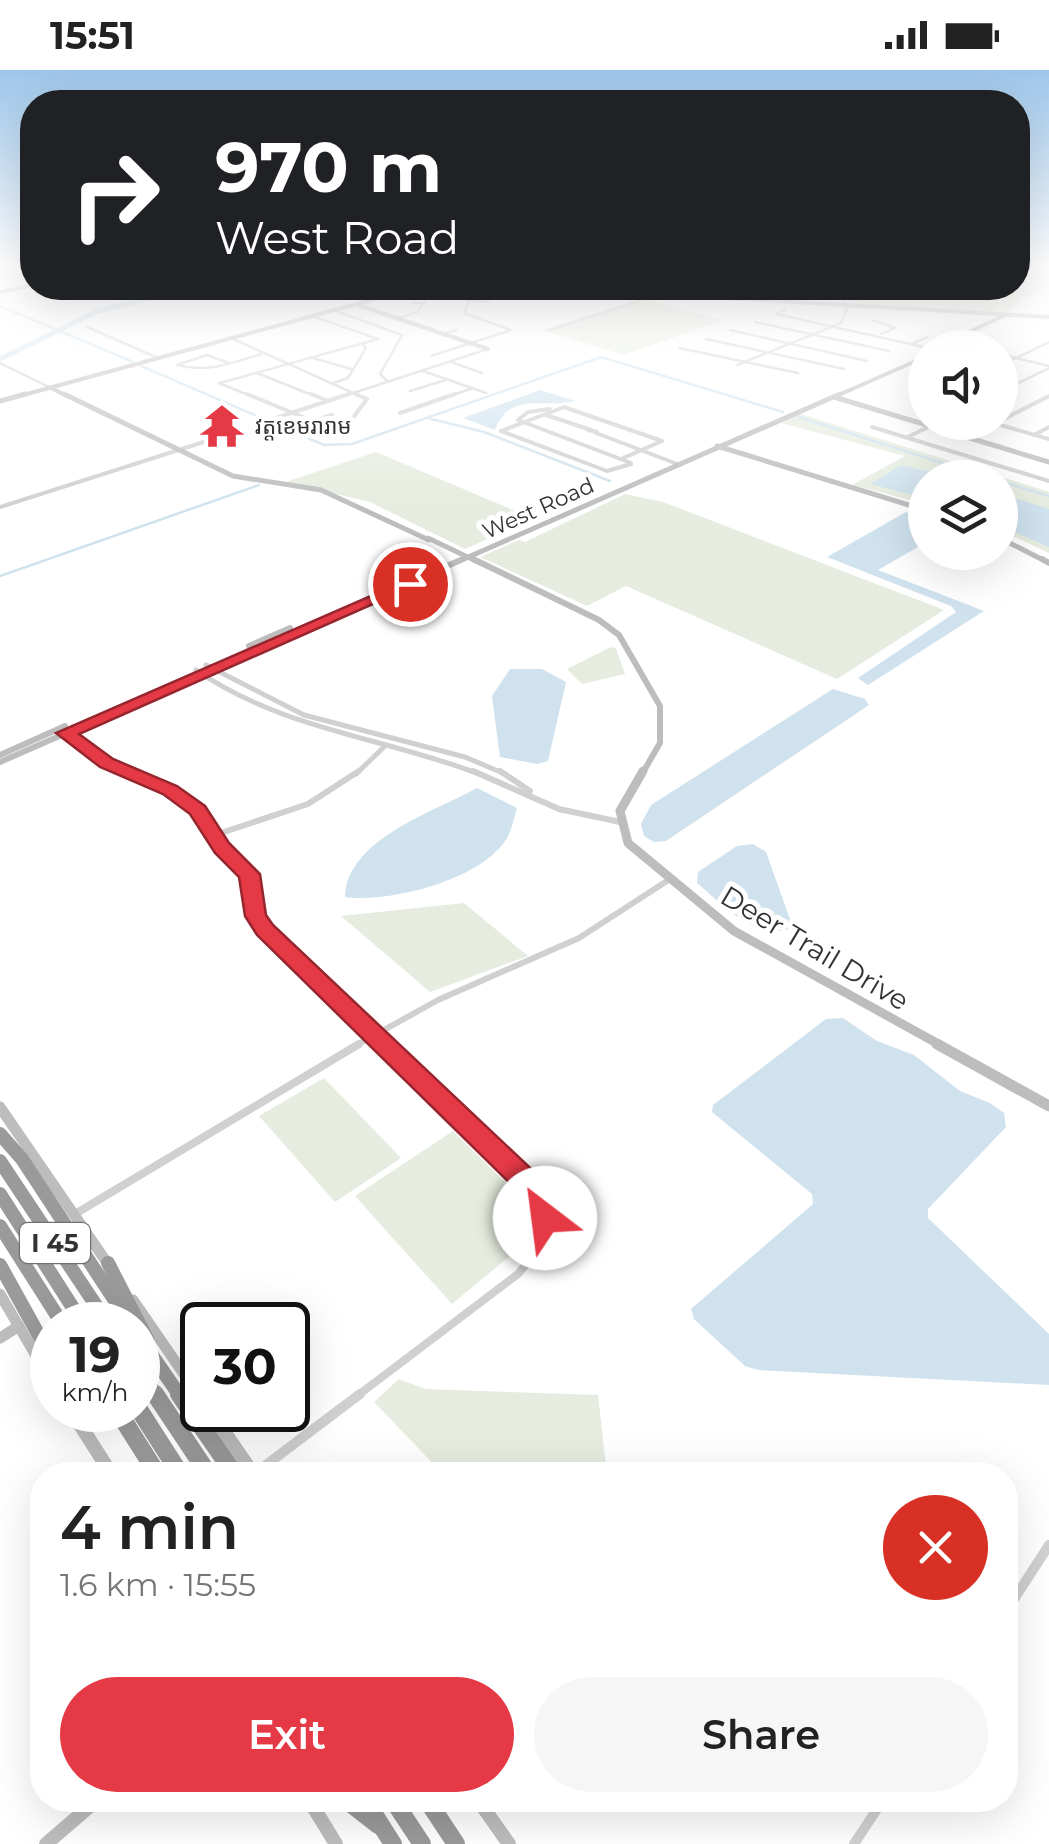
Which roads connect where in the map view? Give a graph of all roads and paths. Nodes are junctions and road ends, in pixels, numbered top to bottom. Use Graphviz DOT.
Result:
graph roads {
  1 [pos="139,350"];
  2 [pos="188,350"];
  3 [pos="254,350"];
  4 [pos="336,350"];
  5 [pos="365,350"];
  6 [pos="394,350"];
  7 [pos="451,350"];
  8 [pos="488,350"];
  9 [pos="689,350"];
  10 [pos="770,350"];
  11 [pos="823,350"];
  12 [pos="879,350"];
  13 [pos="888,352"];
  14 [pos="261,354"];
  15 [pos="308,356"];
  16 [pos="431,356"];
  17 [pos="158,358"];
  18 [pos="1018,359"];
  19 [pos="747,360"];
  20 [pos="867,361"];
  21 [pos="908,361"];
  22 [pos="450,362"];
  23 [pos="0,363"];
  24 [pos="230,363"];
  25 [pos="283,364"];
  26 [pos="737,365"];
  27 [pos="1049,367"];
  28 [pos="352,369"];
  29 [pos="844,369"];
  30 [pos="422,370"];
  31 [pos="256,372"];
  32 [pos="482,373"];
  33 [pos="798,373"];
  34 [pos="448,379"];
  35 [pos="388,382"];
  36 [pos="333,383"];
  37 [pos="1018,383"];
  38 [pos="49,388"];
  39 [pos="473,388"];
  40 [pos="410,391"];
  41 [pos="354,392"];
  42 [pos="486,393"];
  43 [pos="833,395"];
  44 [pos="1049,396"];
  45 [pos="0,401"];
  46 [pos="328,401"];
  47 [pos="556,410"];
  48 [pos="1018,411"];
  49 [pos="291,413"];
  50 [pos="400,413"];
  51 [pos="543,414"];
  52 [pos="332,415"];
  53 [pos="908,416"];
  54 [pos="276,418"];
  55 [pos="311,422"];
  56 [pos="521,422"];
  57 [pos="872,427"];
  58 [pos="1049,427"];
  59 [pos="241,430"];
  60 [pos="1018,430"];
  61 [pos="1034,435"];
  62 [pos="906,437"];
  63 [pos="1049,439"];
  64 [pos="985,440"];
  65 [pos="720,445"];
  66 [pos="178,450"];
  67 [pos="643,450"];
  68 [pos="621,459"];
  69 [pos="1049,460"];
  70 [pos="675,464"];
  71 [pos="786,467"];
  72 [pos="1049,481"];
  73 [pos="908,503"];
  74 [pos="0,507"];
  75 [pos="428,538"];
  76 [pos="1018,544"];
  77 [pos="466,556"];
  78 [pos="1049,560"];
  79 [pos="209,667"];
  80 [pos="198,672"];
  81 [pos="343,729"];
  82 [pos="61,732"];
  83 [pos="337,736"];
  84 [pos="390,740"];
  85 [pos="384,747"];
  86 [pos="0,759"];
  87 [pos="534,795"];
  88 [pos="620,822"];
  89 [pos="215,834"];
  90 [pos="670,879"];
  91 [pos="374,1036"];
  92 [pos="0,1106"];
  93 [pos="1049,1106"];
  94 [pos="0,1134"];
  95 [pos="0,1161"];
  96 [pos="4,1200"];
  97 [pos="74,1214"];
  98 [pos="0,1226"];
  99 [pos="108,1263"];
  100 [pos="0,1264"];
  101 [pos="0,1294"];
  102 [pos="48,1302"];
  103 [pos="69,1302"];
  104 [pos="94,1302"];
  105 [pos="116,1302"];
  106 [pos="30,1319"];
  107 [pos="19,1326"];
  108 [pos="0,1338"];
  109 [pos="30,1345"];
  110 [pos="160,1369"];
  111 [pos="180,1369"];
  112 [pos="172,1388"];
  113 [pos="160,1401"];
  114 [pos="85,1432"];
  115 [pos="131,1432"];
  116 [pos="153,1432"];
  117 [pos="224,1432"];
  118 [pos="104,1462"];
  119 [pos="150,1462"];
  120 [pos="173,1462"];
  121 [pos="200,1462"];
  122 [pos="226,1462"];
  123 [pos="245,1462"];
  124 [pos="271,1462"];
  125 [pos="1049,1545"];
  126 [pos="1018,1592"];
  127 [pos="83,1812"];
  128 [pos="316,1812"];
  129 [pos="360,1812"];
  130 [pos="372,1812"];
  131 [pos="401,1812"];
  132 [pos="435,1812"];
  133 [pos="486,1812"];
  134 [pos="874,1812"];
  135 [pos="388,1837"];
  136 [pos="46,1844"];
  137 [pos="336,1844"];
  138 [pos="422,1844"];
  139 [pos="456,1844"];
  140 [pos="509,1844"];
  141 [pos="854,1844"];
  1 -- 17 [label="street"];
  2 -- 17 [label="main road"];
  3 -- 14 [label="street"];
  4 -- 15 [label="street"];
  5 -- 28 [label="street"];
  6 -- 35 [label="street"];
  7 -- 16 [label="street"];
  8 -- 22 [label="street"];
  9 -- 19 [label="street"];
  10 -- 19 [label="street"];
  10 -- 29 [label="street"];
  11 -- 20 [label="street"];
  12 -- 13 [label="street"];
  14 -- 24 [label="street"];
  14 -- 25 [label="street"];
  15 -- 25 [label="street"];
  15 -- 28 [label="street"];
  17 -- 38 [label="main road"];
  18 -- 27 [label="street"];
  19 -- 26 [label="street"];
  19 -- 33 [label="street"];
  21 -- 43 [label="main road, West Road"];
  22 -- 30 [label="street"];
  22 -- 32 [label="street"];
  23 -- 38 [label="street"];
  24 -- 24 [label="street"];
  25 -- 31 [label="street"];
  25 -- 36 [label="street"];
  27 -- 37 [label="street"];
  28 -- 36 [label="street"];
  30 -- 34 [label="street"];
  30 -- 35 [label="street"];
  31 -- 46 [label="street"];
  31 -- 49 [label="street"];
  34 -- 39 [label="street"];
  34 -- 40 [label="street"];
  35 -- 41 [label="street"];
  36 -- 41 [label="street"];
  38 -- 45 [label="main road"];
  38 -- 66 [label="main road"];
  39 -- 42 [label="street"];
  39 -- 50 [label="street"];
  41 -- 46 [label="street"];
  41 -- 55 [label="street"];
  43 -- 53 [label="main road"];
  43 -- 65 [label="main road, West Road"];
  44 -- 48 [label="street"];
  46 -- 49 [label="street"];
  47 -- 51 [label="street"];
  47 -- 56 [label="street"];
  47 -- 67 [label="street"];
  49 -- 54 [label="street"];
  49 -- 55 [label="street"];
  51 -- 56 [label="street"];
  51 -- 67 [label="street"];
  52 -- 55 [label="street"];
  56 -- 68 [label="street"];
  56 -- 68 [label="street"];
  57 -- 62 [label="street"];
  58 -- 61 [label="street"];
  59 -- 66 [label="street"];
  60 -- 61 [label="street"];
  61 -- 63 [label="street"];
  62 -- 72 [label="street"];
  64 -- 69 [label="main road"];
  65 -- 70 [label="main road, West Road"];
  65 -- 71 [label="main road"];
  66 -- 74 [label="street"];
  66 -- 75 [label="main road"];
  67 -- 68 [label="street"];
  67 -- 70 [label="street"];
  70 -- 77 [label="main road, West Road"];
  71 -- 73 [label="main road"];
  75 -- 77 [label="main road"];
  76 -- 78 [label="main road"];
  77 -- 79 [label="main road, West Road"];
  77 -- 88 [label="main road"];
  79 -- 80 [label="main road, West Road"];
  79 -- 81 [label="street"];
  80 -- 82 [label="main road, West Road"];
  80 -- 83 [label="street"];
  81 -- 83 [label="street"];
  81 -- 84 [label="street"];
  82 -- 86 [label="main road, West Road"];
  82 -- 89 [label="street"];
  83 -- 85 [label="street"];
  84 -- 85 [label="street"];
  84 -- 87 [label="street"];
  85 -- 87 [label="street"];
  85 -- 89 [label="street"];
  87 -- 88 [label="street"];
  88 -- 90 [label="main road, Deer Trail Drive"];
  89 -- 91 [label="street"];
  90 -- 91 [label="street"];
  90 -- 93 [label="main road, Deer Trail Drive"];
  91 -- 97 [label="street"];
  91 -- 124 [label="street"];
  92 -- 97 [label="main road"];
  94 -- 105 [label="highway"];
  95 -- 104 [label="highway, I 45"];
  96 -- 103 [label="highway, I 45"];
  97 -- 99 [label="main road"];
  98 -- 102 [label="highway, I 45"];
  99 -- 111 [label="main road"];
  99 -- 112 [label="highway"];
  100 -- 106 [label="highway"];
  101 -- 107 [label="main road"];
  107 -- 108 [label="main road"];
  107 -- 109 [label="main road"];
  110 -- 112 [label="highway"];
  112 -- 122 [label="highway"];
  113 -- 121 [label="highway"];
  114 -- 118 [label="main road"];
  115 -- 119 [label="highway"];
  116 -- 120 [label="highway"];
  117 -- 123 [label="main road"];
  125 -- 126 [label="street"];
  127 -- 136 [label="main road"];
  128 -- 137 [label="main road"];
  129 -- 135 [label="highway"];
  130 -- 135 [label="highway"];
  131 -- 138 [label="highway"];
  132 -- 139 [label="highway"];
  133 -- 140 [label="main road"];
  134 -- 141 [label="street"];
}
